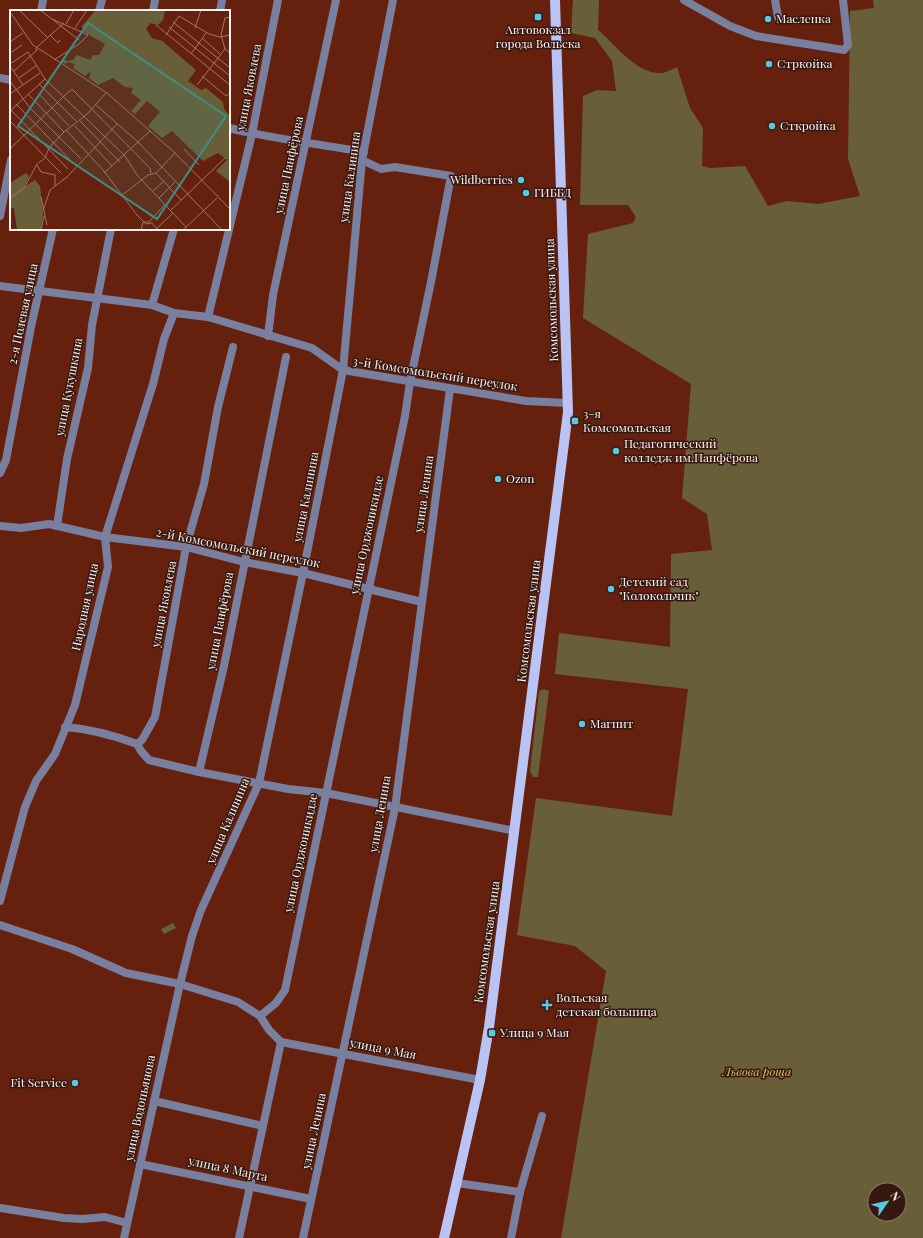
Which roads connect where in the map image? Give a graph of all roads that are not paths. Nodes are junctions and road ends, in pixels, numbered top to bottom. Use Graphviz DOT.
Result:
graph roads {
  1 [pos="43,0"];
  2 [pos="102,0"];
  3 [pos="155,0"];
  4 [pos="222,0"];
  5 [pos="278,0"];
  6 [pos="336,0"];
  7 [pos="393,0"];
  8 [pos="555,0"];
  9 [pos="684,0"];
  10 [pos="775,0"];
  11 [pos="843,0"];
  12 [pos="40,10"];
  13 [pos="100,10"];
  14 [pos="153,10"];
  15 [pos="220,10"];
  16 [pos="778,17"];
  17 [pos="0,78"];
  18 [pos="10,80"];
  19 [pos="230,128"];
  20 [pos="252,134"];
  21 [pos="306,141"];
  22 [pos="363,156"];
  23 [pos="10,165"];
  24 [pos="0,216"];
  25 [pos="230,226"];
  26 [pos="53,230"];
  27 [pos="111,230"];
  28 [pos="174,230"];
  29 [pos="229,230"];
  30 [pos="0,286"];
  31 [pos="40,291"];
  32 [pos="97,298"];
  33 [pos="152,305"];
  34 [pos="174,312"];
  35 [pos="208,317"];
  36 [pos="268,336"];
  37 [pos="233,347"];
  38 [pos="286,357"];
  39 [pos="343,370"];
  40 [pos="410,382"];
  41 [pos="450,389"];
  42 [pos="568,403"];
  43 [pos="0,474"];
  44 [pos="0,526"];
  45 [pos="57,526"];
  46 [pos="106,537"];
  47 [pos="186,548"];
  48 [pos="244,562"];
  49 [pos="304,573"];
  50 [pos="368,588"];
  51 [pos="422,602"];
  52 [pos="65,728"];
  53 [pos="137,744"];
  54 [pos="199,772"];
  55 [pos="259,783"];
  56 [pos="326,793"];
  57 [pos="395,808"];
  58 [pos="515,831"];
  59 [pos="0,901"];
  60 [pos="0,925"];
  61 [pos="180,984"];
  62 [pos="260,1016"];
  63 [pos="281,1042"];
  64 [pos="343,1054"];
  65 [pos="480,1080"];
  66 [pos="154,1101"];
  67 [pos="542,1116"];
  68 [pos="263,1126"];
  69 [pos="140,1164"];
  70 [pos="457,1183"];
  71 [pos="250,1186"];
  72 [pos="520,1192"];
  73 [pos="311,1199"];
  74 [pos="0,1208"];
  75 [pos="127,1223"];
  76 [pos="124,1238"];
  77 [pos="240,1238"];
  78 [pos="303,1238"];
  79 [pos="444,1238"];
  80 [pos="511,1238"];
  1 -- 12 [label="street"];
  2 -- 13 [label="street"];
  3 -- 14 [label="street"];
  4 -- 15 [label="street"];
  5 -- 20 [label="street, улица Яковлева"];
  6 -- 21 [label="street, улица Панфёрова"];
  7 -- 22 [label="street, улица Калинина"];
  8 -- 42 [label="main road, Комсомольская улица"];
  9 -- 11 [label="street"];
  10 -- 16 [label="street"];
  17 -- 18 [label="street"];
  19 -- 20 [label="street"];
  20 -- 21 [label="street"];
  20 -- 25 [label="street, улица Яковлева"];
  21 -- 22 [label="street"];
  21 -- 36 [label="street, улица Панфёрова"];
  22 -- 39 [label="street, улица Калинина"];
  22 -- 40 [label="street, улица Орджоникидзе"];
  23 -- 24 [label="street"];
  26 -- 31 [label="street, 2-я Полевая улица"];
  27 -- 32 [label="street, улица Кукушкина"];
  28 -- 33 [label="street"];
  29 -- 35 [label="street, улица Яковлева"];
  30 -- 31 [label="street, 3-й Комсомольский переулок"];
  31 -- 32 [label="street, 3-й Комсомольский переулок"];
  31 -- 43 [label="street, 2-я Полевая улица"];
  32 -- 33 [label="street, 3-й Комсомольский переулок"];
  32 -- 45 [label="street, улица Кукушкина"];
  33 -- 34 [label="street, 3-й Комсомольский переулок"];
  34 -- 35 [label="street, 3-й Комсомольский переулок"];
  34 -- 46 [label="street, Народная улица"];
  35 -- 36 [label="street, 3-й Комсомольский переулок"];
  36 -- 39 [label="street, 3-й Комсомольский переулок"];
  37 -- 47 [label="street, улица Яковлева"];
  38 -- 48 [label="street, улица Панфёрова"];
  39 -- 40 [label="street, 3-й Комсомольский переулок"];
  39 -- 49 [label="street, улица Калинина"];
  40 -- 41 [label="street, 3-й Комсомольский переулок"];
  40 -- 50 [label="street, улица Орджоникидзе"];
  41 -- 42 [label="street, 3-й Комсомольский переулок"];
  41 -- 51 [label="street, улица Ленина"];
  42 -- 58 [label="main road, Комсомольская улица"];
  44 -- 45 [label="street, 2-й Комсомольский переулок"];
  45 -- 46 [label="street, 2-й Комсомольский переулок"];
  46 -- 47 [label="street, 2-й Комсомольский переулок"];
  46 -- 52 [label="street, Народная улица"];
  47 -- 48 [label="street, 2-й Комсомольский переулок"];
  47 -- 53 [label="street, улица Яковлева"];
  48 -- 49 [label="street, 2-й Комсомольский переулок"];
  48 -- 54 [label="street, улица Панфёрова"];
  49 -- 50 [label="street, 2-й Комсомольский переулок"];
  49 -- 55 [label="street, улица Калинина"];
  50 -- 51 [label="street, 2-й Комсомольский переулок"];
  50 -- 56 [label="street, улица Орджоникидзе"];
  51 -- 57 [label="street, улица Ленина"];
  52 -- 53 [label="street"];
  52 -- 59 [label="street, Народная улица"];
  53 -- 54 [label="street"];
  54 -- 55 [label="street"];
  55 -- 56 [label="street"];
  55 -- 61 [label="street, улица Калинина"];
  56 -- 57 [label="street"];
  56 -- 62 [label="street, улица Орджоникидзе"];
  57 -- 58 [label="street"];
  57 -- 64 [label="street, улица Ленина"];
  58 -- 65 [label="main road, Комсомольская улица"];
  60 -- 61 [label="street"];
  61 -- 62 [label="street"];
  61 -- 66 [label="street, улица Водопьянова"];
  62 -- 63 [label="street"];
  63 -- 64 [label="street, улица 9 Мая"];
  63 -- 68 [label="street"];
  64 -- 65 [label="street, улица 9 Мая"];
  64 -- 73 [label="street, улица Ленина"];
  65 -- 70 [label="main road, Комсомольская улица"];
  66 -- 68 [label="street"];
  66 -- 69 [label="street, улица Водопьянова"];
  67 -- 72 [label="street"];
  68 -- 71 [label="street"];
  69 -- 71 [label="street, улица 8 Марта"];
  69 -- 75 [label="street, улица Водопьянова"];
  70 -- 72 [label="street"];
  70 -- 79 [label="main road, Комсомольская улица"];
  71 -- 73 [label="street, улица 8 Марта"];
  71 -- 77 [label="street"];
  72 -- 80 [label="street"];
  73 -- 78 [label="street, улица Ленина"];
  74 -- 75 [label="street"];
  75 -- 76 [label="street, улица Водопьянова"];
}
